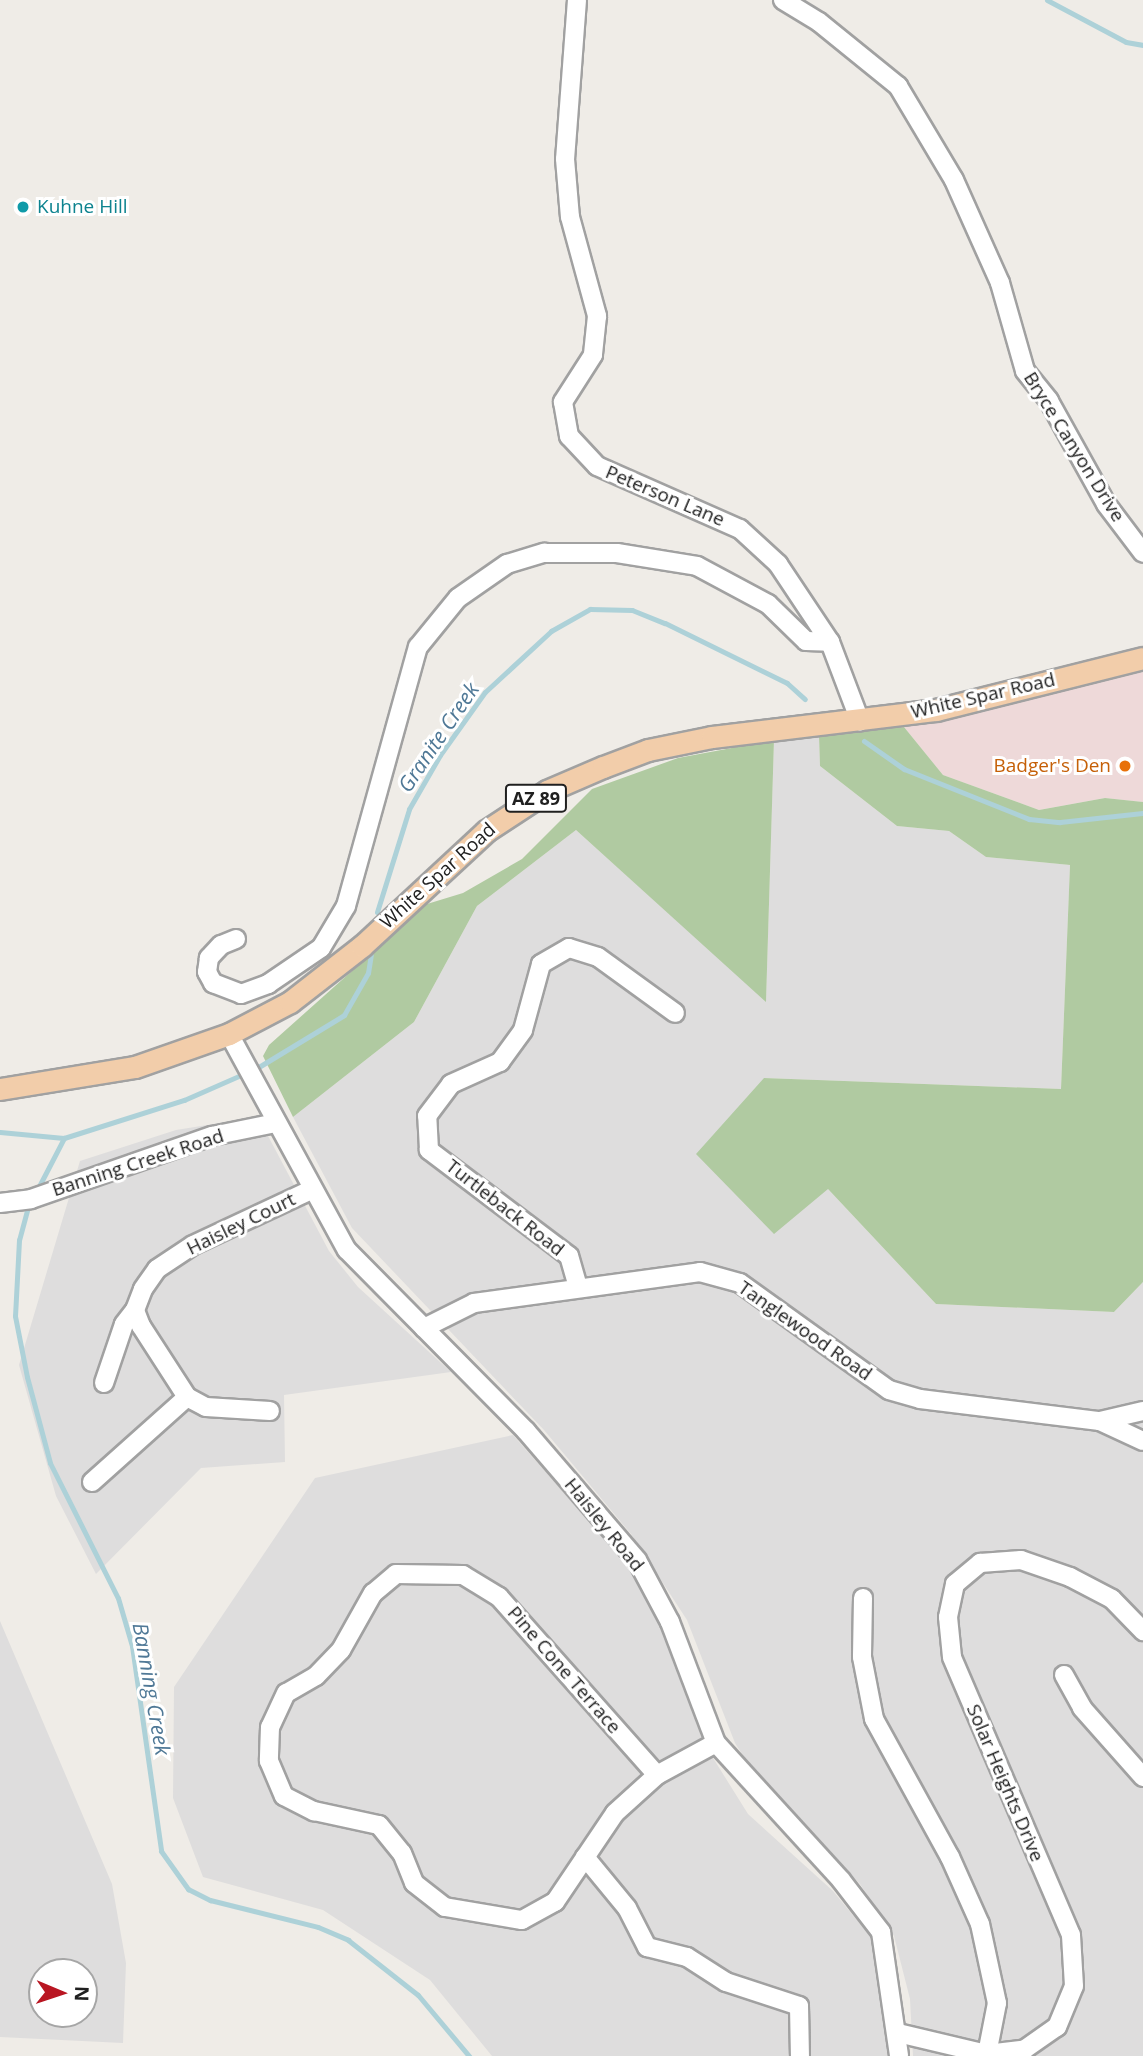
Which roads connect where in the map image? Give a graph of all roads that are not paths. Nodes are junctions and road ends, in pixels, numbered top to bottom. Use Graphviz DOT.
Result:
graph roads {
  1 [pos="577,0"];
  2 [pos="783,0"];
  3 [pos="1143,553"];
  4 [pos="830,642"];
  5 [pos="1143,658"];
  6 [pos="860,721"];
  7 [pos="236,939"];
  8 [pos="675,1013"];
  9 [pos="229,1034"];
  10 [pos="0,1089"];
  11 [pos="276,1123"];
  12 [pos="310,1190"];
  13 [pos="0,1203"];
  14 [pos="578,1287"];
  15 [pos="135,1310"];
  16 [pos="424,1328"];
  17 [pos="104,1383"];
  18 [pos="187,1397"];
  19 [pos="1143,1410"];
  20 [pos="270,1412"];
  21 [pos="1100,1421"];
  22 [pos="1143,1441"];
  23 [pos="92,1482"];
  24 [pos="863,1598"];
  25 [pos="1143,1632"];
  26 [pos="1065,1675"];
  27 [pos="716,1743"];
  28 [pos="657,1775"];
  29 [pos="1143,1777"];
  30 [pos="585,1857"];
  31 [pos="898,2033"];
  32 [pos="987,2054"];
  33 [pos="800,2056"];
  34 [pos="899,2056"];
  1 -- 4 [label="street, Peterson Lane"];
  2 -- 3 [label="street, Bryce Canyon Drive"];
  4 -- 6 [label="street, Peterson Lane"];
  4 -- 7 [label="street"];
  5 -- 6 [label="main road, White Spar Road / AZ 89"];
  6 -- 9 [label="main road, White Spar Road / AZ 89"];
  8 -- 14 [label="street, Turtleback Road"];
  9 -- 10 [label="main road, White Spar Road / AZ 89"];
  9 -- 11 [label="street, Haisley Road"];
  11 -- 12 [label="street, Haisley Road"];
  11 -- 13 [label="street, Banning Creek Road"];
  12 -- 15 [label="street, Haisley Court"];
  12 -- 16 [label="street, Haisley Road"];
  14 -- 16 [label="street, Tanglewood Road"];
  14 -- 21 [label="street, Tanglewood Road"];
  15 -- 17 [label="street, Haisley Court"];
  15 -- 18 [label="street"];
  16 -- 27 [label="street, Haisley Road"];
  18 -- 20 [label="street"];
  18 -- 23 [label="street"];
  19 -- 21 [label="street"];
  21 -- 22 [label="street, Tanglewood Road"];
  24 -- 32 [label="street"];
  25 -- 32 [label="street, Solar Heights Drive"];
  26 -- 29 [label="street"];
  27 -- 28 [label="street"];
  27 -- 31 [label="street, Haisley Road"];
  28 -- 30 [label="street"];
  28 -- 30 [label="street, Pine Cone Terrace"];
  30 -- 33 [label="street"];
  31 -- 32 [label="street, Solar Heights Drive"];
  31 -- 34 [label="street, Haisley Road"];
}
